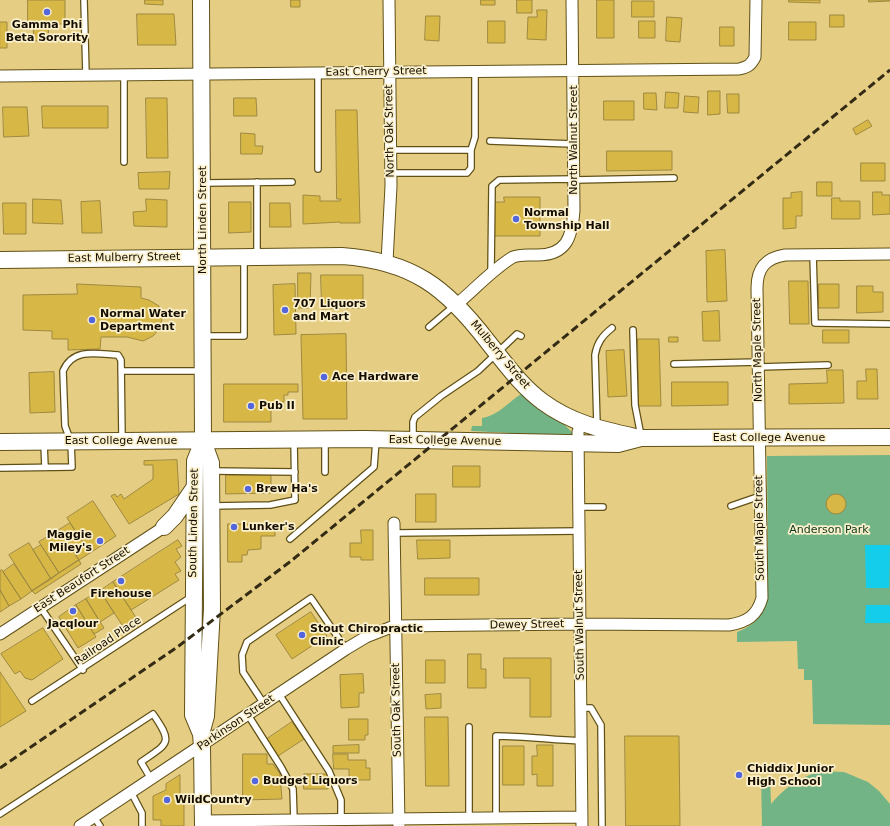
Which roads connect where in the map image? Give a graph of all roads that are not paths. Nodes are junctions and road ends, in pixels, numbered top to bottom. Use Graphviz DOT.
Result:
graph roads {
  1 [pos="84,0"];
  2 [pos="201,0"];
  3 [pos="389,0"];
  4 [pos="572,0"];
  5 [pos="756,0"];
  6 [pos="389,72"];
  7 [pos="475,72"];
  8 [pos="573,72"];
  9 [pos="201,73"];
  10 [pos="318,73"];
  11 [pos="86,75"];
  12 [pos="124,75"];
  13 [pos="0,76"];
  14 [pos="490,142"];
  15 [pos="573,144"];
  16 [pos="391,150"];
  17 [pos="471,150"];
  18 [pos="124,162"];
  19 [pos="318,169"];
  20 [pos="391,173"];
  21 [pos="674,178"];
  22 [pos="574,180"];
  23 [pos="202,182"];
  24 [pos="257,182"];
  25 [pos="292,182"];
  26 [pos="813,254"];
  27 [pos="890,254"];
  28 [pos="251,257"];
  29 [pos="203,258"];
  30 [pos="0,260"];
  31 [pos="389,263"];
  32 [pos="491,274"];
  33 [pos="457,304"];
  34 [pos="890,324"];
  35 [pos="429,327"];
  36 [pos="612,328"];
  37 [pos="633,330"];
  38 [pos="203,336"];
  39 [pos="521,336"];
  40 [pos="497,353"];
  41 [pos="674,364"];
  42 [pos="759,365"];
  43 [pos="828,365"];
  44 [pos="121,371"];
  45 [pos="203,371"];
  46 [pos="581,423"];
  47 [pos="597,428"];
  48 [pos="890,437"];
  49 [pos="641,438"];
  50 [pos="758,438"];
  51 [pos="376,439"];
  52 [pos="413,439"];
  53 [pos="294,440"];
  54 [pos="325,440"];
  55 [pos="122,441"];
  56 [pos="203,441"];
  57 [pos="0,442"];
  58 [pos="44,442"];
  59 [pos="71,442"];
  60 [pos="578,444"];
  61 [pos="45,467"];
  62 [pos="0,468"];
  63 [pos="211,471"];
  64 [pos="295,472"];
  65 [pos="325,472"];
  66 [pos="194,488"];
  67 [pos="760,496"];
  68 [pos="211,506"];
  69 [pos="731,506"];
  70 [pos="579,507"];
  71 [pos="603,507"];
  72 [pos="164,527"];
  73 [pos="394,528"];
  74 [pos="579,530"];
  75 [pos="290,539"];
  76 [pos="194,547"];
  77 [pos="193,595"];
  78 [pos="40,608"];
  79 [pos="753,616"];
  80 [pos="579,624"];
  81 [pos="394,626"];
  82 [pos="0,634"];
  83 [pos="346,649"];
  84 [pos="83,670"];
  85 [pos="280,694"];
  86 [pos="32,701"];
  87 [pos="264,705"];
  88 [pos="581,708"];
  89 [pos="248,715"];
  90 [pos="469,727"];
  91 [pos="201,740"];
  92 [pos="581,741"];
  93 [pos="151,779"];
  94 [pos="131,792"];
  95 [pos="0,814"];
  96 [pos="469,818"];
  97 [pos="496,818"];
  98 [pos="341,819"];
  99 [pos="294,820"];
  100 [pos="582,821"];
  101 [pos="97,822"];
  102 [pos="399,822"];
  103 [pos="510,822"];
  104 [pos="203,824"];
  105 [pos="80,826"];
  106 [pos="142,826"];
  107 [pos="602,826"];
  1 -- 11 [label="lane"];
  2 -- 9 [label="main road, North Linden Street"];
  3 -- 6 [label="street, North Oak Street"];
  4 -- 8 [label="street, North Walnut Street"];
  5 -- 8 [label="street, East Cherry Street"];
  6 -- 7 [label="street, East Cherry Street"];
  6 -- 10 [label="street, East Cherry Street"];
  6 -- 16 [label="street, North Oak Street"];
  7 -- 8 [label="street, East Cherry Street"];
  7 -- 17 [label="lane"];
  8 -- 15 [label="street, North Walnut Street"];
  9 -- 10 [label="street, East Cherry Street"];
  9 -- 12 [label="street, East Cherry Street"];
  9 -- 23 [label="main road, North Linden Street"];
  10 -- 19 [label="lane"];
  11 -- 12 [label="street, East Cherry Street"];
  11 -- 13 [label="street, East Cherry Street"];
  12 -- 18 [label="lane"];
  14 -- 15 [label="lane"];
  15 -- 22 [label="street, North Walnut Street"];
  16 -- 17 [label="lane"];
  16 -- 20 [label="street, North Oak Street"];
  17 -- 20 [label="lane"];
  20 -- 31 [label="street, North Oak Street"];
  21 -- 22 [label="lane"];
  22 -- 32 [label="street, North Walnut Street"];
  22 -- 32 [label="lane"];
  23 -- 24 [label="lane"];
  23 -- 29 [label="main road, North Linden Street"];
  24 -- 25 [label="lane"];
  24 -- 28 [label="lane"];
  26 -- 27 [label="street"];
  26 -- 34 [label="lane"];
  26 -- 42 [label="street, North Maple Street"];
  28 -- 29 [label="main road, East Mulberry Street"];
  28 -- 31 [label="main road, East Mulberry Street"];
  28 -- 38 [label="lane"];
  29 -- 30 [label="main road, East Mulberry Street"];
  29 -- 38 [label="main road, North Linden Street"];
  31 -- 33 [label="main road, Mulberry Street"];
  32 -- 33 [label="street"];
  33 -- 35 [label="lane"];
  33 -- 40 [label="main road, Mulberry Street"];
  36 -- 47 [label="lane"];
  37 -- 49 [label="lane"];
  38 -- 45 [label="main road, North Linden Street"];
  39 -- 40 [label="lane"];
  40 -- 46 [label="main road, Mulberry Street"];
  40 -- 52 [label="lane"];
  41 -- 42 [label="lane"];
  42 -- 43 [label="lane"];
  42 -- 50 [label="street, North Maple Street"];
  44 -- 45 [label="lane"];
  44 -- 55 [label="lane"];
  44 -- 59 [label="lane"];
  45 -- 56 [label="main road, North Linden Street"];
  46 -- 47 [label="main road, Mulberry Street"];
  46 -- 60 [label="street, South Walnut Street"];
  47 -- 49 [label="main road, Mulberry Street"];
  48 -- 50 [label="main road, East College Avenue"];
  49 -- 50 [label="main road, East College Avenue"];
  49 -- 60 [label="main road, East College Avenue"];
  50 -- 67 [label="street, South Maple Street"];
  51 -- 52 [label="main road, East College Avenue"];
  51 -- 54 [label="main road, East College Avenue"];
  51 -- 75 [label="lane"];
  52 -- 60 [label="main road, East College Avenue"];
  53 -- 54 [label="main road, East College Avenue"];
  53 -- 56 [label="main road, East College Avenue"];
  53 -- 64 [label="lane"];
  54 -- 65 [label="lane"];
  55 -- 56 [label="main road, East College Avenue"];
  55 -- 59 [label="main road, East College Avenue"];
  56 -- 63 [label="main road, South Linden Street"];
  56 -- 66 [label="main road, South Linden Street"];
  57 -- 58 [label="main road, East College Avenue"];
  58 -- 59 [label="main road, East College Avenue"];
  58 -- 61 [label="lane"];
  59 -- 61 [label="lane"];
  60 -- 70 [label="street, South Walnut Street"];
  61 -- 62 [label="lane"];
  63 -- 64 [label="lane"];
  63 -- 68 [label="main road, South Linden Street"];
  64 -- 68 [label="lane"];
  66 -- 72 [label="main road"];
  66 -- 76 [label="main road, South Linden Street"];
  67 -- 69 [label="lane"];
  67 -- 79 [label="street, South Maple Street"];
  68 -- 91 [label="main road, South Linden Street"];
  70 -- 71 [label="lane"];
  70 -- 74 [label="street, South Walnut Street"];
  72 -- 76 [label="main road"];
  72 -- 78 [label="street, East Beaufort Street"];
  73 -- 74 [label="lane"];
  73 -- 81 [label="street, South Oak Street"];
  74 -- 80 [label="street, South Walnut Street"];
  76 -- 77 [label="main road, South Linden Street"];
  77 -- 84 [label="lane, Railroad Place"];
  77 -- 91 [label="main road, South Linden Street"];
  78 -- 82 [label="street, East Beaufort Street"];
  78 -- 84 [label="lane"];
  79 -- 80 [label="street, Dewey Street"];
  80 -- 81 [label="street, Dewey Street"];
  80 -- 88 [label="street, South Walnut Street"];
  81 -- 83 [label="street, Parkinson Street"];
  81 -- 102 [label="street, South Oak Street"];
  83 -- 85 [label="street, Parkinson Street"];
  83 -- 87 [label="lane"];
  84 -- 86 [label="lane, Railroad Place"];
  85 -- 87 [label="street, Parkinson Street"];
  85 -- 98 [label="lane"];
  87 -- 89 [label="street, Parkinson Street"];
  88 -- 92 [label="street, South Walnut Street"];
  88 -- 107 [label="lane"];
  89 -- 91 [label="street, Parkinson Street"];
  89 -- 99 [label="lane"];
  90 -- 96 [label="lane"];
  91 -- 93 [label="street, Parkinson Street"];
  91 -- 104 [label="main road, South Linden Street"];
  92 -- 97 [label="lane"];
  92 -- 100 [label="street, South Walnut Street"];
  93 -- 94 [label="street, Parkinson Street"];
  93 -- 95 [label="lane"];
  94 -- 101 [label="street, Parkinson Street"];
  94 -- 106 [label="lane"];
  96 -- 97 [label="street"];
  96 -- 102 [label="street"];
  97 -- 103 [label="street"];
  98 -- 99 [label="street"];
  98 -- 102 [label="street"];
  99 -- 104 [label="street"];
  100 -- 103 [label="street"];
  101 -- 105 [label="street, Parkinson Street"];
}
